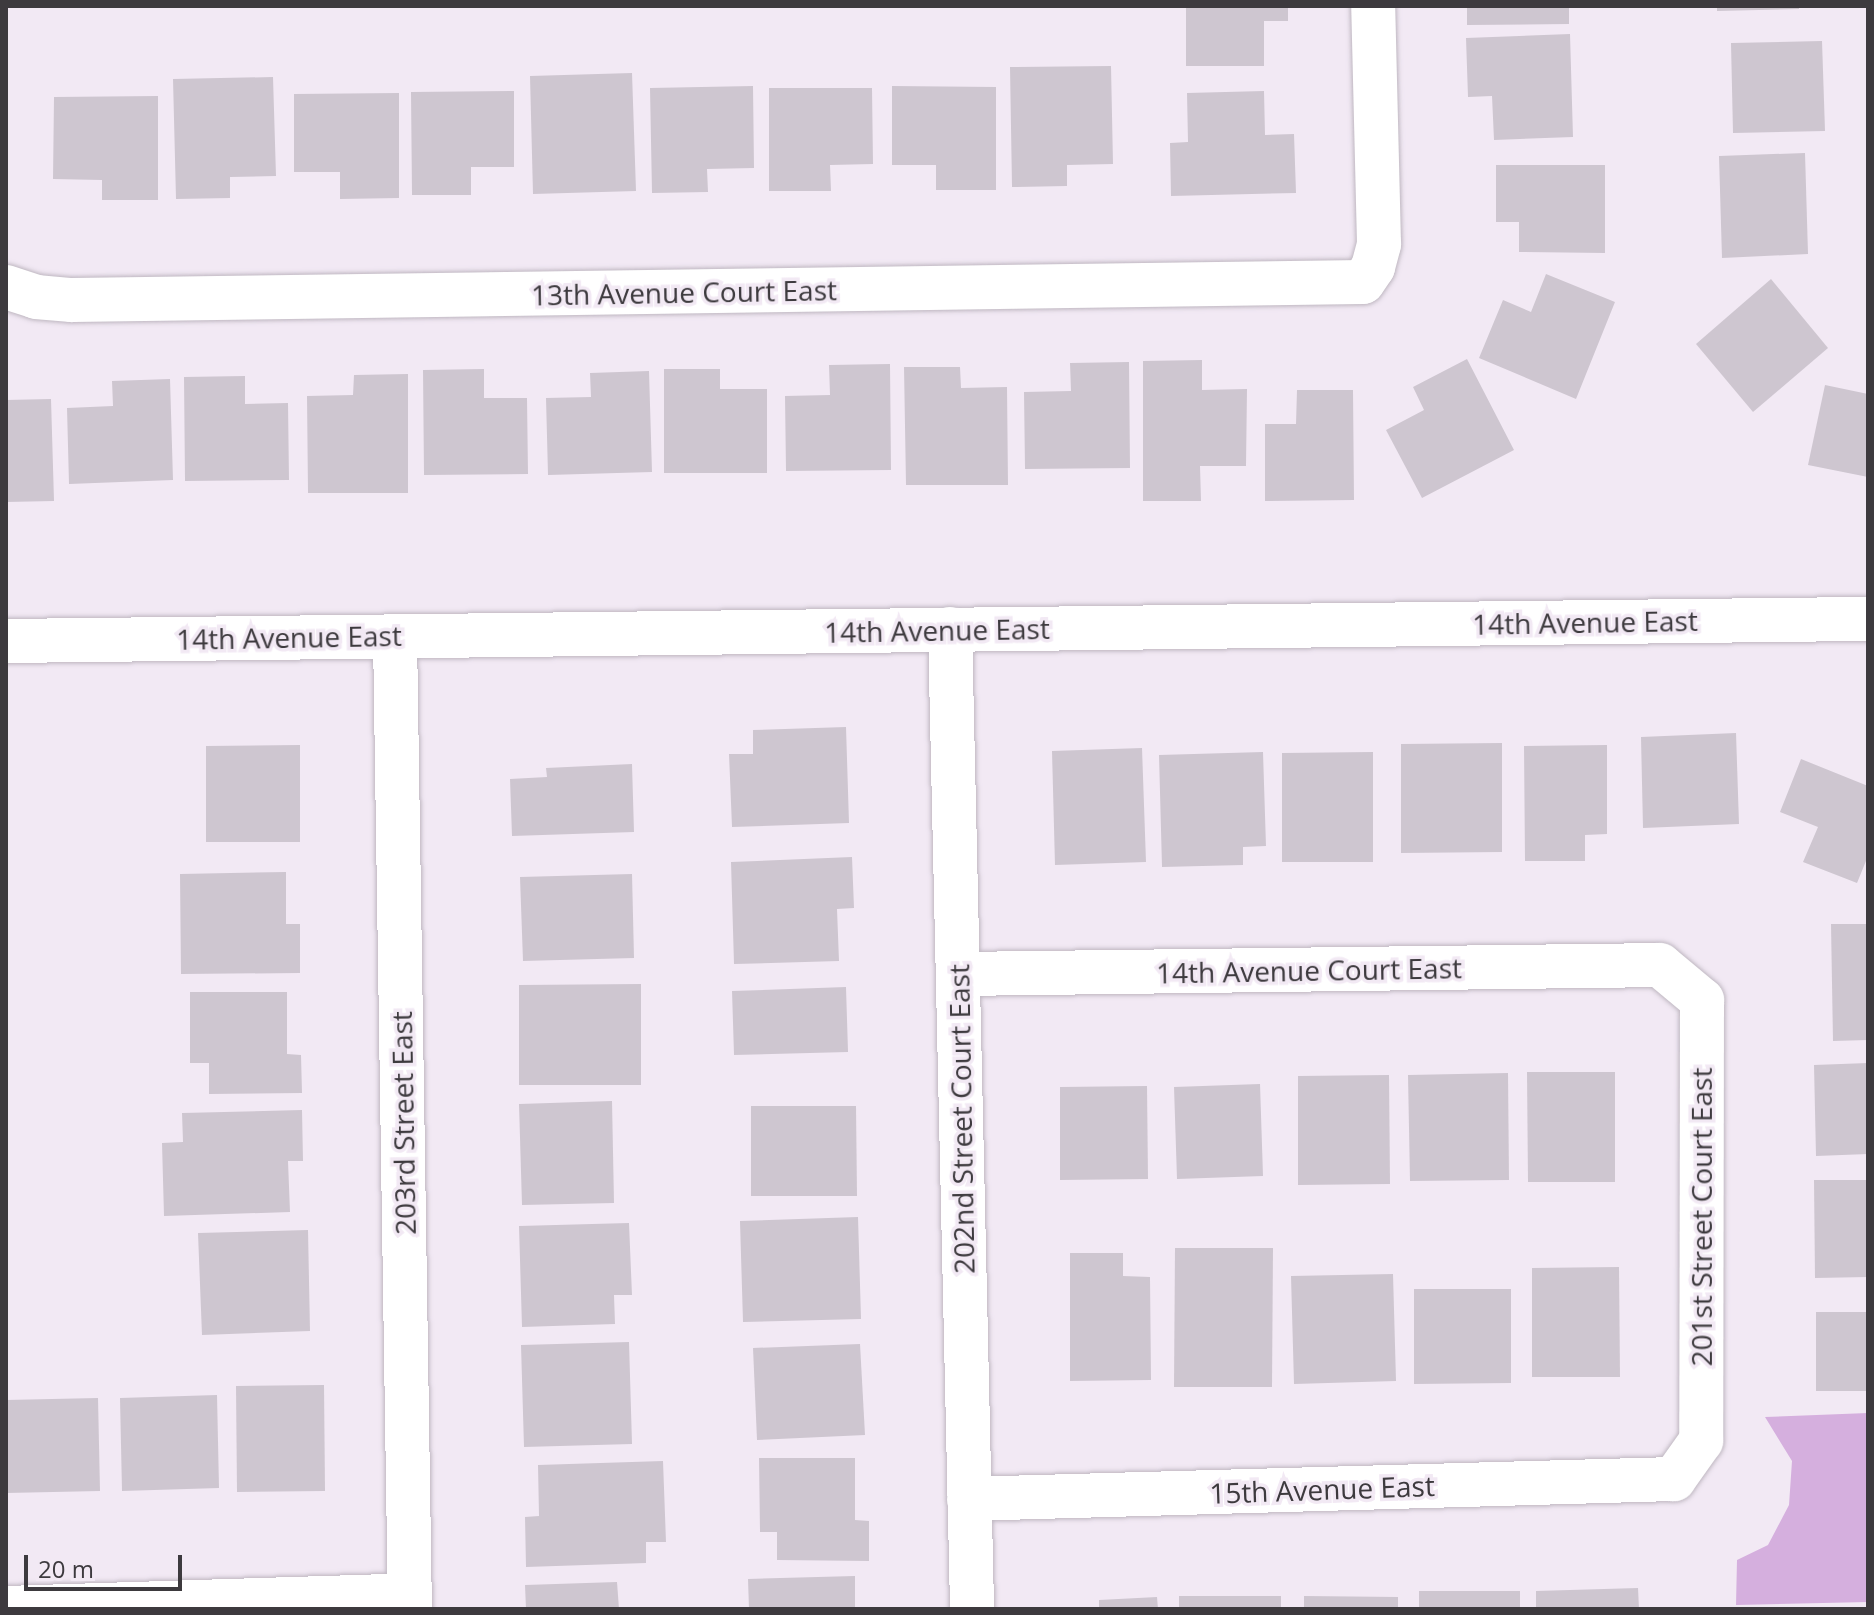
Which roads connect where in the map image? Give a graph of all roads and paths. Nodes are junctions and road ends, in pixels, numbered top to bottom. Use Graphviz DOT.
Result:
graph roads {
  1 [pos="1373,6"];
  2 [pos="6,287"];
  3 [pos="1868,619"];
  4 [pos="950,629"];
  5 [pos="395,636"];
  6 [pos="6,641"];
  7 [pos="1660,965"];
  8 [pos="958,974"];
  9 [pos="1674,1479"];
  10 [pos="969,1499"];
  11 [pos="410,1602"];
  12 [pos="6,1608"];
  13 [pos="972,1609"];
  1 -- 2 [label="street, 13th Avenue Court East"];
  3 -- 4 [label="street, 14th Avenue East"];
  4 -- 5 [label="street, 14th Avenue East"];
  4 -- 8 [label="street, 202nd Street Court East"];
  5 -- 6 [label="street, 14th Avenue East"];
  5 -- 11 [label="street, 203rd Street East"];
  7 -- 8 [label="street, 14th Avenue Court East"];
  7 -- 9 [label="street, 201st Street Court East"];
  8 -- 10 [label="street, 202nd Street Court East"];
  9 -- 10 [label="street, 15th Avenue East"];
  10 -- 13 [label="street, 202nd Street Court East"];
  11 -- 12 [label="street"];
}
